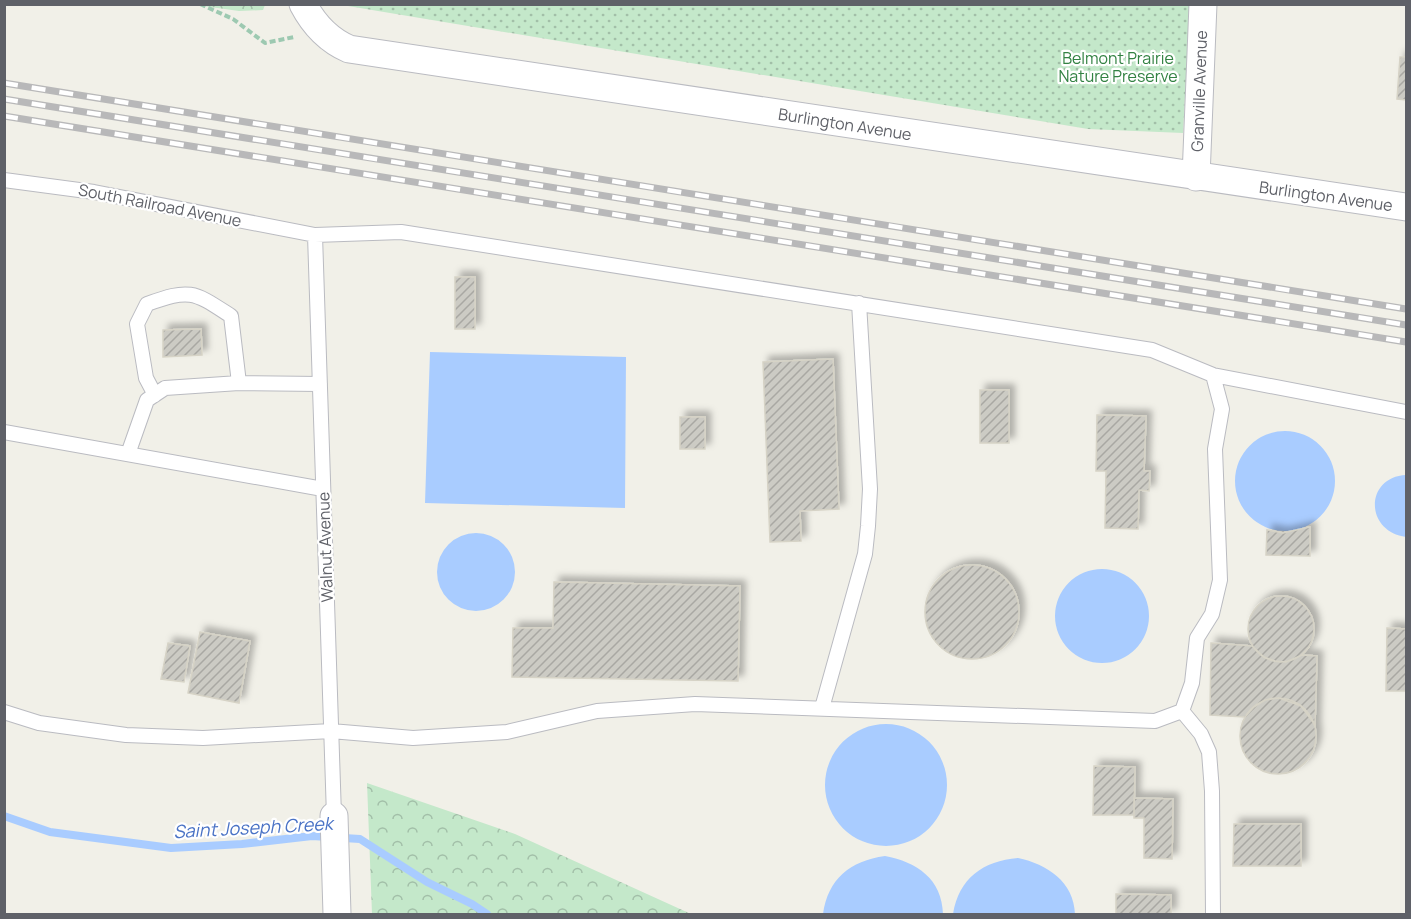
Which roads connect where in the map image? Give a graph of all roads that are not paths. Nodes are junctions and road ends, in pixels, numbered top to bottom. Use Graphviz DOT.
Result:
graph roads {
  1 [pos="303,4"];
  2 [pos="1203,4"];
  3 [pos="1196,177"];
  4 [pos="4,180"];
  5 [pos="1407,207"];
  6 [pos="315,235"];
  7 [pos="860,303"];
  8 [pos="1213,375"];
  9 [pos="239,383"];
  10 [pos="320,384"];
  11 [pos="155,395"];
  12 [pos="1407,412"];
  13 [pos="4,432"];
  14 [pos="128,454"];
  15 [pos="323,489"];
  16 [pos="822,708"];
  17 [pos="1182,711"];
  18 [pos="4,712"];
  19 [pos="331,731"];
  20 [pos="334,816"];
  21 [pos="337,915"];
  22 [pos="1213,915"];
  1 -- 3 [label="street, Burlington Avenue"];
  2 -- 3 [label="street, Granville Avenue"];
  3 -- 5 [label="street, Burlington Avenue"];
  4 -- 6 [label="lane, South Railroad Avenue"];
  6 -- 7 [label="lane, South Railroad Avenue"];
  6 -- 10 [label="lane, Walnut Avenue"];
  7 -- 8 [label="lane, South Railroad Avenue"];
  7 -- 16 [label="lane"];
  8 -- 12 [label="lane, South Railroad Avenue"];
  8 -- 17 [label="lane"];
  9 -- 10 [label="lane"];
  9 -- 11 [label="lane"];
  9 -- 11 [label="lane"];
  10 -- 15 [label="lane, Walnut Avenue"];
  11 -- 14 [label="lane"];
  13 -- 14 [label="lane"];
  14 -- 15 [label="lane"];
  15 -- 19 [label="lane, Walnut Avenue"];
  16 -- 17 [label="lane"];
  16 -- 19 [label="lane"];
  17 -- 22 [label="lane"];
  18 -- 19 [label="lane"];
  19 -- 20 [label="lane, Walnut Avenue"];
  20 -- 21 [label="street, Walnut Avenue"];
}
